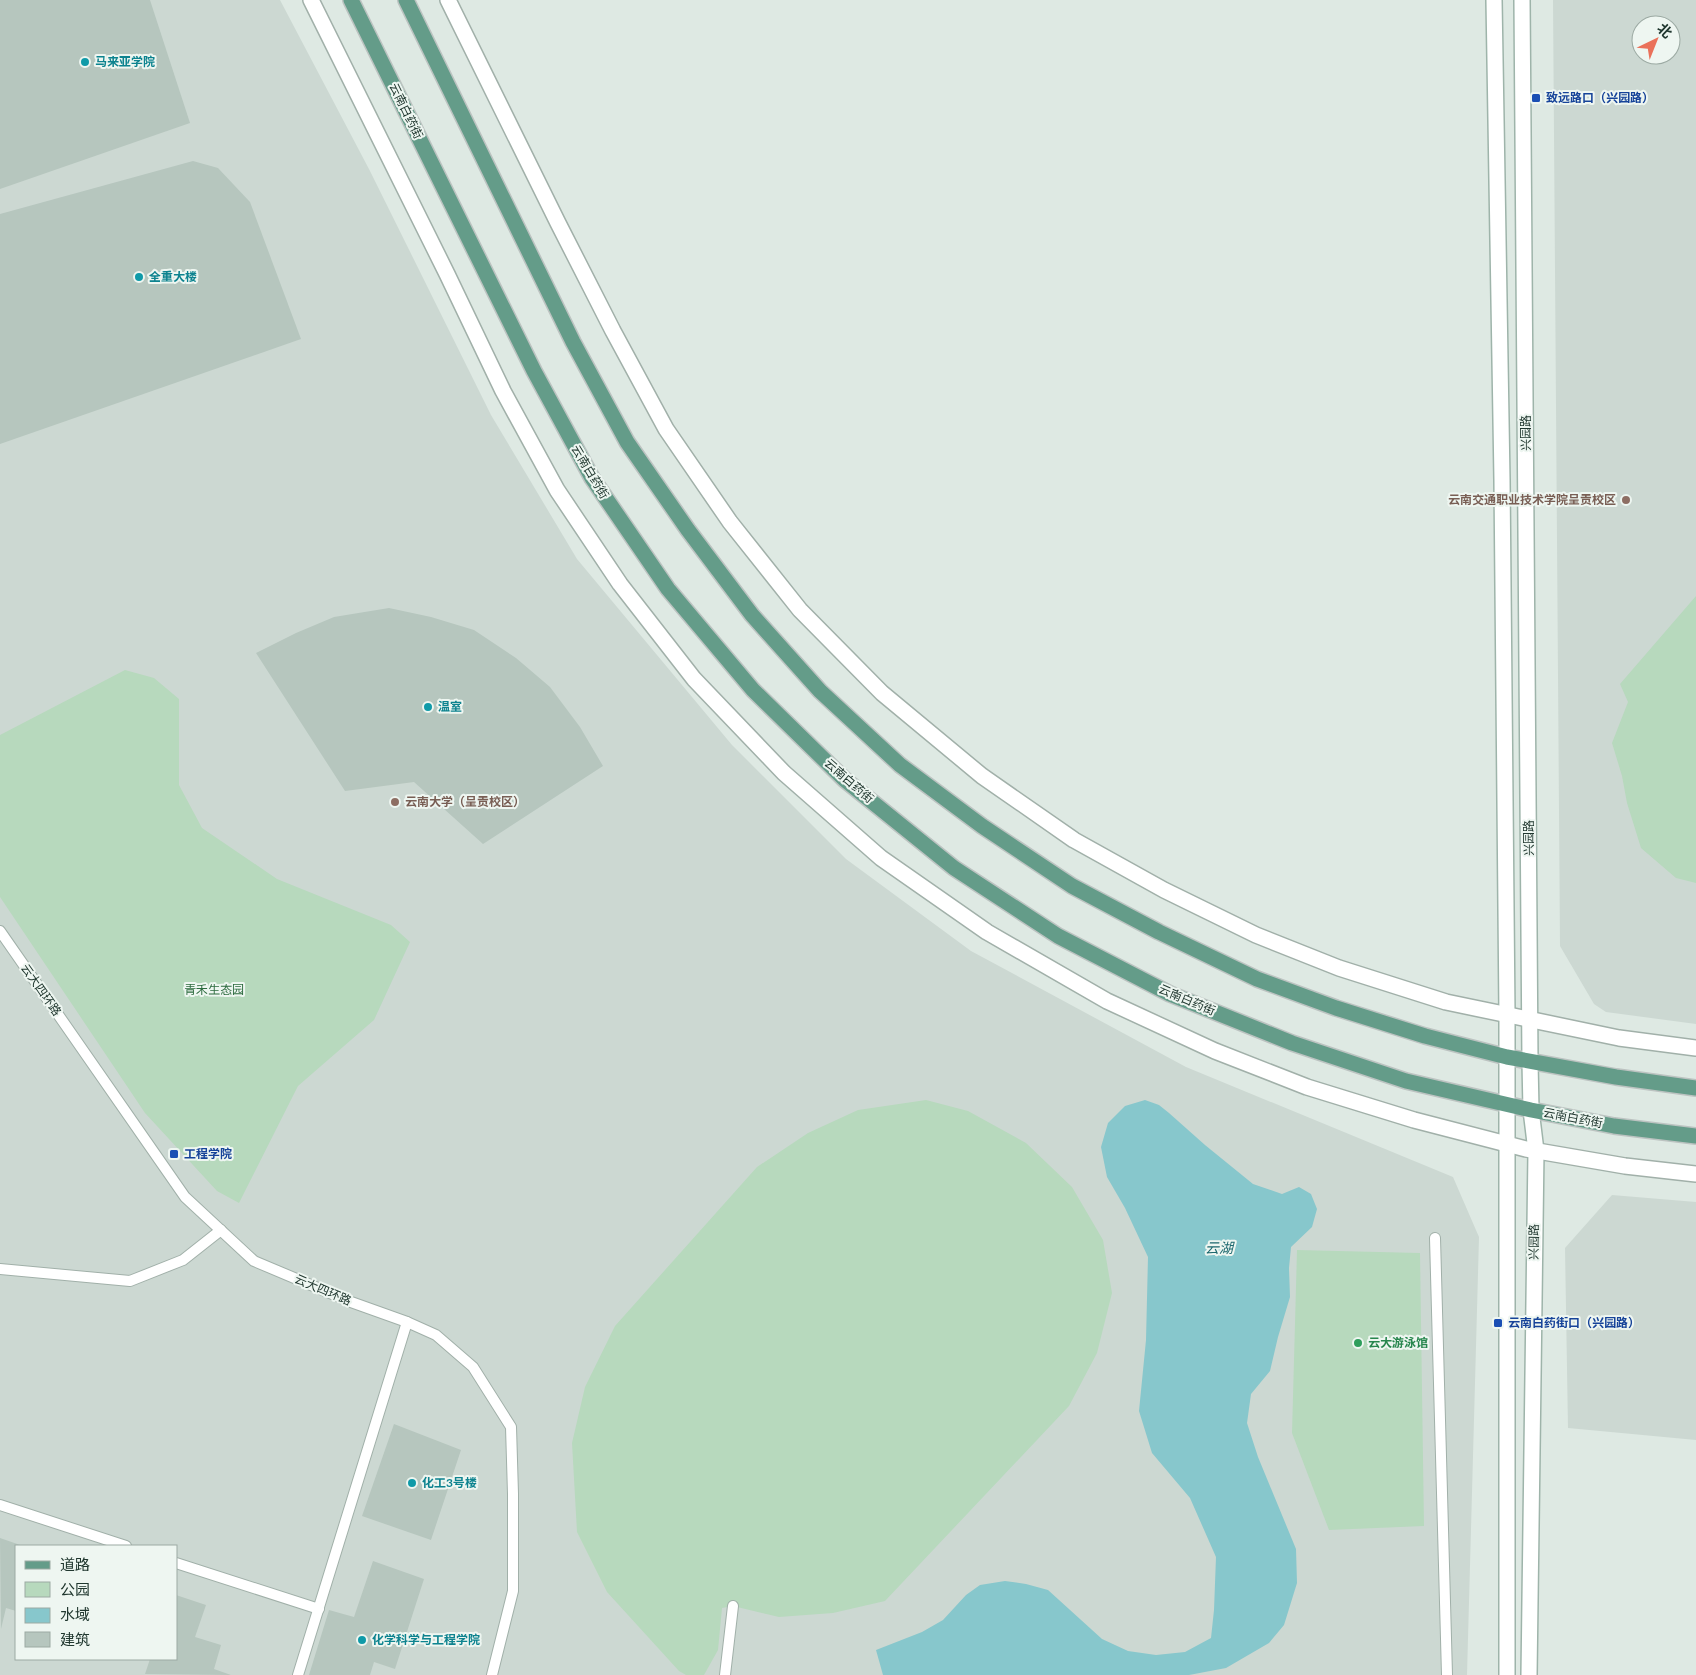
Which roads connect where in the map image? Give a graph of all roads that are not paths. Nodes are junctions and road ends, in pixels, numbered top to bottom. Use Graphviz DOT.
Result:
graph roads {
  1 [pos="311,0"];
  2 [pos="351,0"];
  3 [pos="406,0"];
  4 [pos="448,0"];
  5 [pos="1494,0"];
  6 [pos="1522,0"];
  7 [pos="0,931"];
  8 [pos="1507,1015"];
  9 [pos="1531,1020"];
  10 [pos="1696,1048"];
  11 [pos="1507,1057"];
  12 [pos="1530,1062"];
  13 [pos="1696,1088"];
  14 [pos="1507,1104"];
  15 [pos="1531,1110"];
  16 [pos="1696,1136"];
  17 [pos="1507,1144"];
  18 [pos="1536,1150"];
  19 [pos="1696,1174"];
  20 [pos="221,1230"];
  21 [pos="1435,1238"];
  22 [pos="0,1269"];
  23 [pos="407,1322"];
  24 [pos="0,1505"];
  25 [pos="123,1545"];
  26 [pos="178,1563"];
  27 [pos="733,1606"];
  28 [pos="319,1609"];
  29 [pos="1446,1673"];
  30 [pos="298,1675"];
  31 [pos="492,1675"];
  32 [pos="725,1675"];
  33 [pos="1507,1675"];
  34 [pos="1529,1675"];
  1 -- 17 [label="street"];
  2 -- 14 [label="main road, 云南白药街"];
  3 -- 11 [label="main road"];
  4 -- 8 [label="street"];
  5 -- 8 [label="street, 兴园路"];
  6 -- 9 [label="street, 兴园路"];
  7 -- 20 [label="lane, 云大四环路"];
  8 -- 9 [label="street"];
  8 -- 11 [label="street, 兴园路"];
  9 -- 10 [label="street"];
  9 -- 12 [label="street, 兴园路"];
  11 -- 12 [label="main road"];
  11 -- 14 [label="street, 兴园路"];
  12 -- 13 [label="main road"];
  12 -- 15 [label="street, 兴园路"];
  14 -- 15 [label="main road, 云南白药街"];
  14 -- 17 [label="street, 兴园路"];
  15 -- 16 [label="main road, 云南白药街"];
  15 -- 18 [label="street, 兴园路"];
  17 -- 18 [label="street"];
  17 -- 33 [label="street, 兴园路"];
  18 -- 19 [label="street"];
  18 -- 34 [label="street, 兴园路"];
  20 -- 22 [label="lane"];
  20 -- 23 [label="lane, 云大四环路"];
  21 -- 29 [label="lane"];
  23 -- 28 [label="lane"];
  23 -- 31 [label="lane, 云大四环路"];
  24 -- 25 [label="lane"];
  26 -- 28 [label="lane"];
  27 -- 32 [label="lane"];
  28 -- 30 [label="lane"];
}
